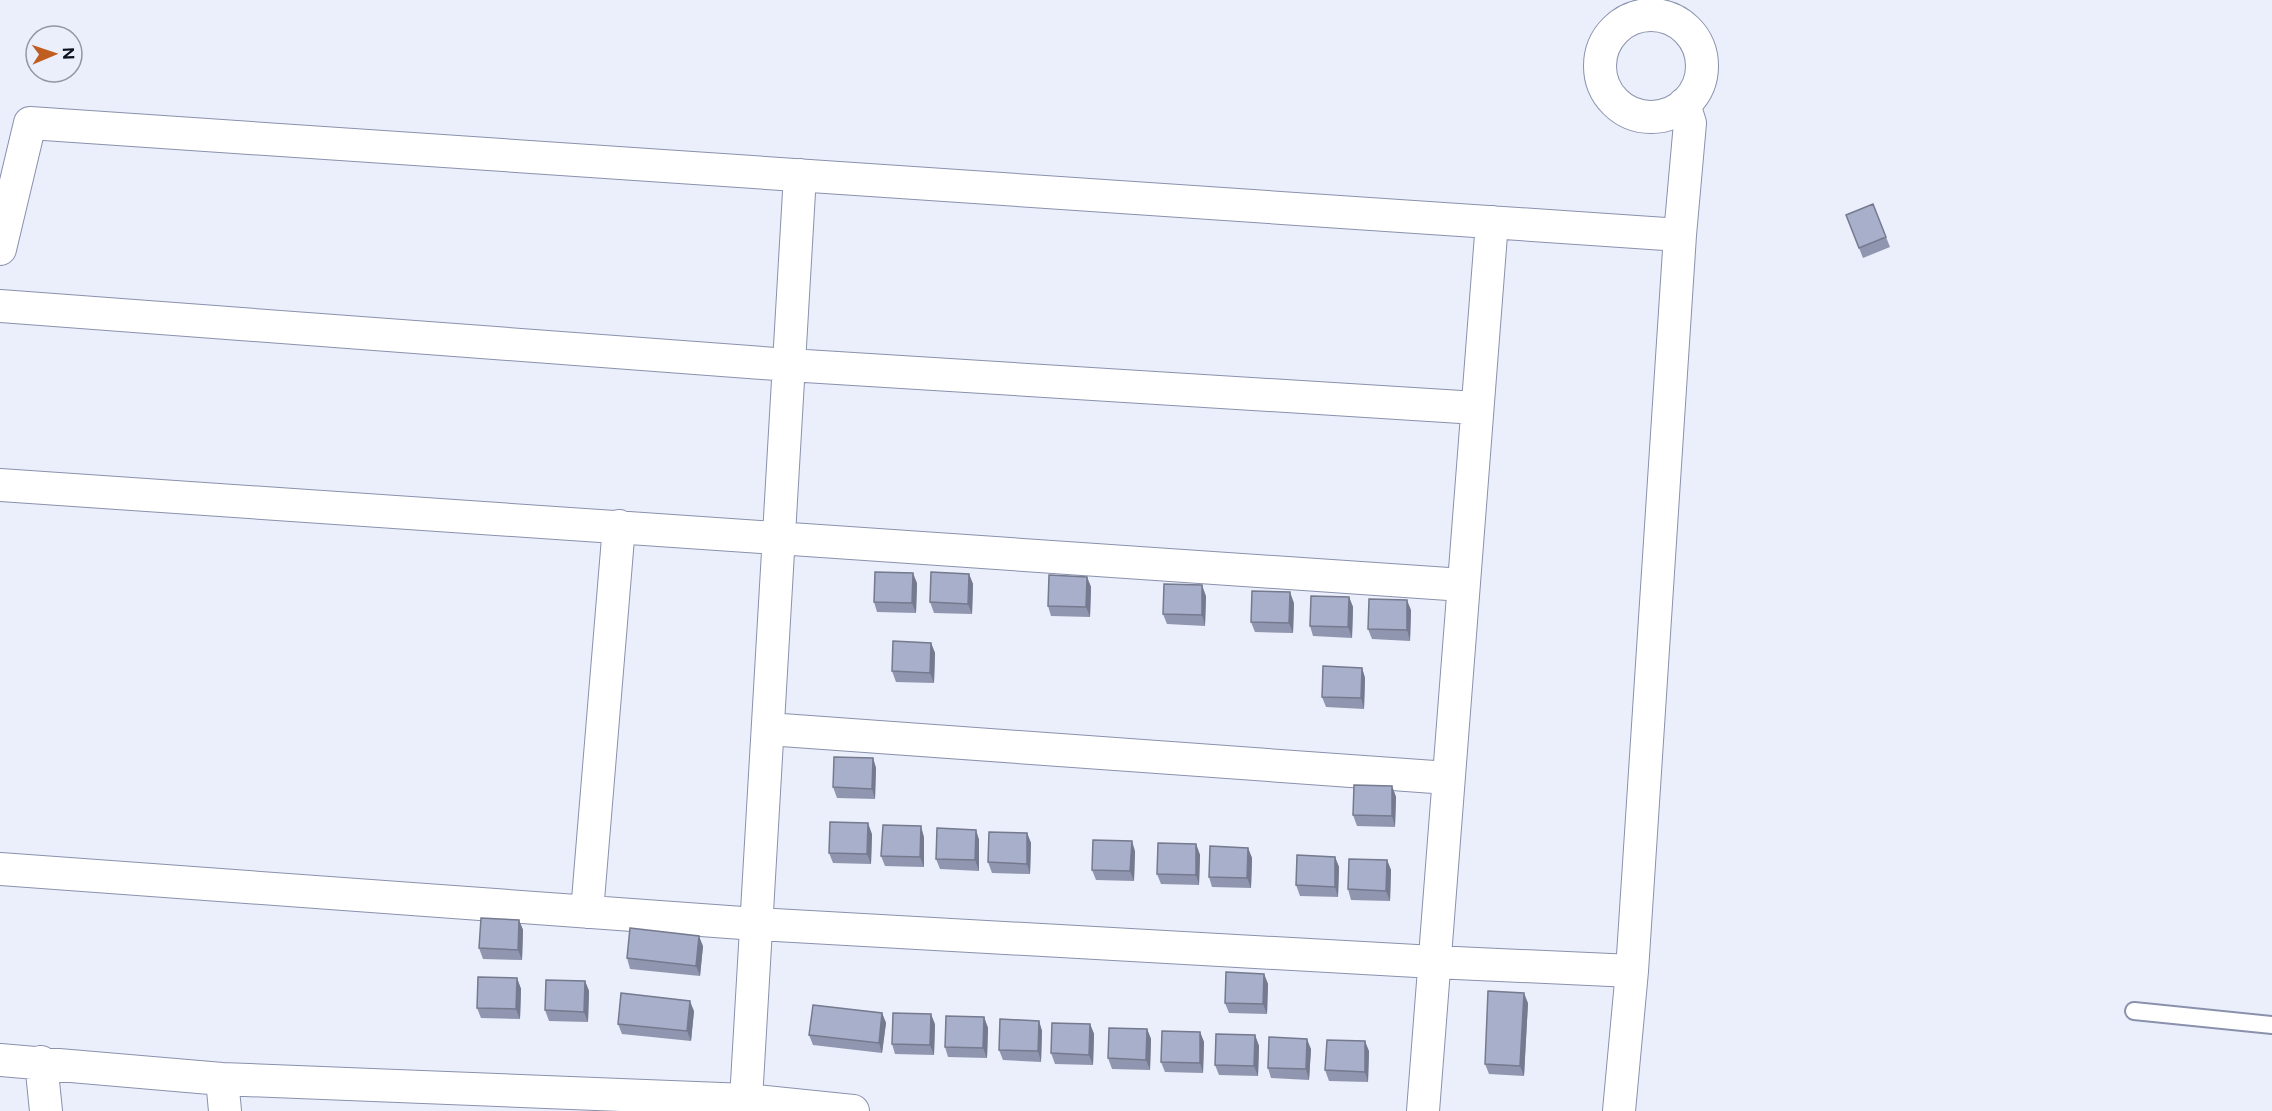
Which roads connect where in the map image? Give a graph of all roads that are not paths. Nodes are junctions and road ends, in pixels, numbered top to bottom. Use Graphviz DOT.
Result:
graph roads {
  1 [pos="1670,9"];
  2 [pos="1684,104"];
  3 [pos="800,175"];
  4 [pos="1492,222"];
  5 [pos="1680,235"];
  6 [pos="0,249"];
  7 [pos="0,306"];
  8 [pos="789,365"];
  9 [pos="1477,408"];
  10 [pos="0,485"];
  11 [pos="619,526"];
  12 [pos="779,537"];
  13 [pos="1463,585"];
  14 [pos="768,729"];
  15 [pos="1448,778"];
  16 [pos="0,869"];
  17 [pos="587,912"];
  18 [pos="756,924"];
  19 [pos="1434,962"];
  20 [pos="1632,971"];
  21 [pos="2134,1011"];
  22 [pos="2272,1025"];
  23 [pos="0,1060"];
  24 [pos="41,1062"];
  25 [pos="222,1079"];
  26 [pos="747,1106"];
  27 [pos="46,1111"];
  28 [pos="225,1111"];
  29 [pos="853,1111"];
  30 [pos="1423,1111"];
  31 [pos="1619,1111"];
  1 -- 2 [label="street"];
  1 -- 2 [label="street"];
  2 -- 5 [label="street"];
  3 -- 4 [label="street"];
  3 -- 6 [label="street"];
  3 -- 8 [label="street"];
  4 -- 5 [label="street"];
  4 -- 9 [label="street"];
  5 -- 20 [label="street"];
  7 -- 8 [label="street"];
  8 -- 9 [label="street"];
  8 -- 12 [label="street"];
  9 -- 13 [label="street"];
  10 -- 11 [label="street"];
  11 -- 12 [label="street"];
  11 -- 17 [label="street"];
  12 -- 13 [label="street"];
  12 -- 14 [label="street"];
  13 -- 15 [label="street"];
  14 -- 15 [label="street"];
  14 -- 18 [label="street"];
  15 -- 19 [label="street"];
  16 -- 17 [label="street"];
  17 -- 18 [label="street"];
  18 -- 19 [label="street"];
  18 -- 26 [label="street"];
  19 -- 20 [label="street"];
  19 -- 30 [label="street"];
  20 -- 31 [label="street"];
  21 -- 22 [label="lane"];
  23 -- 24 [label="street"];
  24 -- 25 [label="street"];
  24 -- 27 [label="street"];
  25 -- 26 [label="street"];
  25 -- 28 [label="street"];
  26 -- 29 [label="street"];
}
